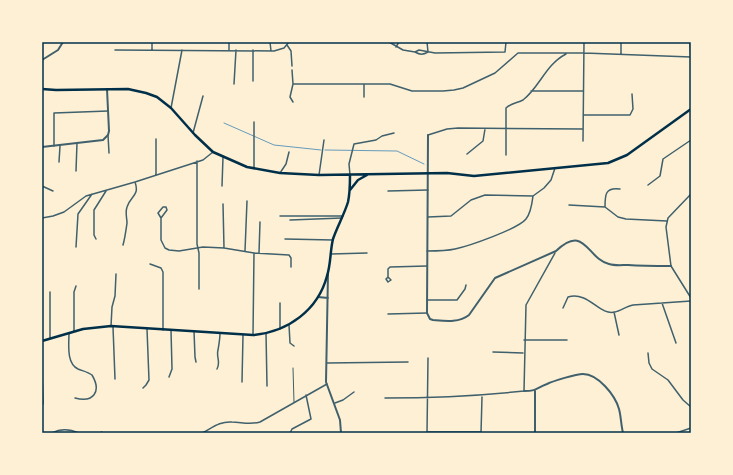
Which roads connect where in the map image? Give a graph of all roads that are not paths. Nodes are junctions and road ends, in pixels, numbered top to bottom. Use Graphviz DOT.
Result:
graph roads {
  1 [pos="63,42"];
  2 [pos="152,42"];
  3 [pos="229,42"];
  4 [pos="270,42"];
  5 [pos="289,42"];
  6 [pos="389,42"];
  7 [pos="399,42"];
  8 [pos="428,42"];
  9 [pos="506,42"];
  10 [pos="584,42"];
  11 [pos="621,42"];
  12 [pos="690,42"];
  13 [pos="287,45"];
  14 [pos="396,47"];
  15 [pos="115,50"];
  16 [pos="152,50"];
  17 [pos="182,50"];
  18 [pos="229,50"];
  19 [pos="236,50"];
  20 [pos="253,50"];
  21 [pos="270,51"];
  22 [pos="415,52"];
  23 [pos="428,52"];
  24 [pos="568,53"];
  25 [pos="584,53"];
  26 [pos="621,54"];
  27 [pos="691,57"];
  28 [pos="42,60"];
  29 [pos="691,61"];
  30 [pos="292,66"];
  31 [pos="292,70"];
  32 [pos="253,81"];
  33 [pos="234,84"];
  34 [pos="293,84"];
  35 [pos="364,85"];
  36 [pos="106,88"];
  37 [pos="42,89"];
  38 [pos="531,91"];
  39 [pos="583,91"];
  40 [pos="632,94"];
  41 [pos="203,96"];
  42 [pos="364,97"];
  43 [pos="293,102"];
  44 [pos="171,108"];
  45 [pos="691,109"];
  46 [pos="108,111"];
  47 [pos="583,115"];
  48 [pos="254,122"];
  49 [pos="506,128"];
  50 [pos="485,129"];
  51 [pos="583,129"];
  52 [pos="193,133"];
  53 [pos="394,134"];
  54 [pos="108,135"];
  55 [pos="428,135"];
  56 [pos="156,139"];
  57 [pos="324,140"];
  58 [pos="691,140"];
  59 [pos="583,141"];
  60 [pos="77,143"];
  61 [pos="54,146"];
  62 [pos="60,146"];
  63 [pos="42,147"];
  64 [pos="213,152"];
  65 [pos="289,152"];
  66 [pos="109,153"];
  67 [pos="467,154"];
  68 [pos="506,155"];
  69 [pos="223,157"];
  70 [pos="197,161"];
  71 [pos="59,162"];
  72 [pos="254,168"];
  73 [pos="555,168"];
  74 [pos="76,171"];
  75 [pos="280,173"];
  76 [pos="428,173"];
  77 [pos="369,174"];
  78 [pos="156,175"];
  79 [pos="350,175"];
  80 [pos="319,176"];
  81 [pos="135,182"];
  82 [pos="648,184"];
  83 [pos="42,186"];
  84 [pos="222,186"];
  85 [pos="620,189"];
  86 [pos="106,190"];
  87 [pos="428,190"];
  88 [pos="54,191"];
  89 [pos="350,191"];
  90 [pos="388,191"];
  91 [pos="92,194"];
  92 [pos="691,194"];
  93 [pos="533,196"];
  94 [pos="247,201"];
  95 [pos="223,204"];
  96 [pos="569,206"];
  97 [pos="605,207"];
  98 [pos="280,216"];
  99 [pos="342,217"];
  100 [pos="428,217"];
  101 [pos="42,218"];
  102 [pos="161,218"];
  103 [pos="290,220"];
  104 [pos="260,222"];
  105 [pos="667,222"];
  106 [pos="96,239"];
  107 [pos="285,240"];
  108 [pos="333,240"];
  109 [pos="123,245"];
  110 [pos="76,247"];
  111 [pos="198,248"];
  112 [pos="224,248"];
  113 [pos="245,251"];
  114 [pos="556,251"];
  115 [pos="428,252"];
  116 [pos="254,253"];
  117 [pos="259,253"];
  118 [pos="330,254"];
  119 [pos="367,254"];
  120 [pos="150,264"];
  121 [pos="427,266"];
  122 [pos="671,266"];
  123 [pos="291,267"];
  124 [pos="328,271"];
  125 [pos="116,274"];
  126 [pos="388,277"];
  127 [pos="466,285"];
  128 [pos="76,286"];
  129 [pos="199,289"];
  130 [pos="50,292"];
  131 [pos="318,296"];
  132 [pos="328,298"];
  133 [pos="691,298"];
  134 [pos="427,300"];
  135 [pos="691,301"];
  136 [pos="280,303"];
  137 [pos="662,303"];
  138 [pos="563,308"];
  139 [pos="614,312"];
  140 [pos="427,313"];
  141 [pos="388,314"];
  142 [pos="289,324"];
  143 [pos="112,326"];
  144 [pos="147,328"];
  145 [pos="280,329"];
  146 [pos="163,330"];
  147 [pos="171,330"];
  148 [pos="74,331"];
  149 [pos="194,331"];
  150 [pos="69,333"];
  151 [pos="220,333"];
  152 [pos="266,333"];
  153 [pos="243,335"];
  154 [pos="253,335"];
  155 [pos="619,335"];
  156 [pos="50,338"];
  157 [pos="42,340"];
  158 [pos="524,340"];
  159 [pos="567,340"];
  160 [pos="676,343"];
  161 [pos="294,346"];
  162 [pos="493,352"];
  163 [pos="524,353"];
  164 [pos="648,353"];
  165 [pos="428,358"];
  166 [pos="196,362"];
  167 [pos="408,362"];
  168 [pos="327,363"];
  169 [pos="293,368"];
  170 [pos="217,369"];
  171 [pos="42,373"];
  172 [pos="169,378"];
  173 [pos="115,379"];
  174 [pos="242,382"];
  175 [pos="327,384"];
  176 [pos="267,386"];
  177 [pos="143,388"];
  178 [pos="524,391"];
  179 [pos="535,391"];
  180 [pos="354,392"];
  181 [pos="306,395"];
  182 [pos="482,396"];
  183 [pos="75,398"];
  184 [pos="385,398"];
  185 [pos="427,398"];
  186 [pos="294,402"];
  187 [pos="334,402"];
  188 [pos="43,404"];
  189 [pos="691,407"];
  190 [pos="691,428"];
  191 [pos="204,432"];
  192 [pos="426,432"];
  193 [pos="52,433"];
  194 [pos="79,433"];
  195 [pos="290,433"];
  196 [pos="342,433"];
  197 [pos="481,433"];
  198 [pos="535,433"];
  199 [pos="623,433"];
  200 [pos="676,433"];
  1 -- 28 [label="street"];
  2 -- 16 [label="street"];
  3 -- 18 [label="street"];
  4 -- 21 [label="street"];
  5 -- 13 [label="street"];
  6 -- 14 [label="street"];
  7 -- 14 [label="street"];
  8 -- 23 [label="street"];
  9 -- 23 [label="street"];
  10 -- 25 [label="street"];
  11 -- 26 [label="street"];
  12 -- 27 [label="street"];
  13 -- 21 [label="street"];
  13 -- 30 [label="street"];
  14 -- 22 [label="street"];
  15 -- 16 [label="street"];
  16 -- 17 [label="street"];
  17 -- 18 [label="street"];
  17 -- 44 [label="street"];
  18 -- 19 [label="street"];
  19 -- 20 [label="street"];
  19 -- 33 [label="street"];
  20 -- 21 [label="street"];
  20 -- 32 [label="street"];
  22 -- 23 [label="street"];
  22 -- 23 [label="street"];
  24 -- 25 [label="street"];
  24 -- 35 [label="street"];
  24 -- 38 [label="street"];
  25 -- 26 [label="street"];
  25 -- 39 [label="street"];
  26 -- 27 [label="street"];
  27 -- 29 [label="street"];
  31 -- 34 [label="street"];
  34 -- 35 [label="street"];
  34 -- 43 [label="street"];
  35 -- 42 [label="street"];
  36 -- 37 [label="main road"];
  36 -- 44 [label="main road"];
  36 -- 46 [label="street"];
  38 -- 39 [label="street"];
  38 -- 49 [label="street"];
  39 -- 47 [label="street"];
  40 -- 47 [label="street"];
  41 -- 52 [label="street"];
  44 -- 52 [label="main road"];
  45 -- 73 [label="main road"];
  46 -- 54 [label="street"];
  46 -- 61 [label="street"];
  47 -- 51 [label="street"];
  48 -- 72 [label="street"];
  49 -- 50 [label="street"];
  49 -- 51 [label="street"];
  49 -- 68 [label="street"];
  50 -- 55 [label="street"];
  50 -- 67 [label="street"];
  51 -- 59 [label="street"];
  52 -- 64 [label="main road"];
  53 -- 79 [label="street"];
  54 -- 60 [label="street"];
  54 -- 66 [label="street"];
  55 -- 76 [label="street"];
  56 -- 78 [label="street"];
  57 -- 80 [label="street"];
  58 -- 82 [label="street"];
  60 -- 62 [label="street"];
  60 -- 74 [label="street"];
  61 -- 62 [label="street"];
  61 -- 63 [label="street"];
  62 -- 71 [label="street"];
  64 -- 69 [label="main road"];
  64 -- 70 [label="street"];
  65 -- 75 [label="street"];
  69 -- 72 [label="main road"];
  69 -- 84 [label="street"];
  70 -- 78 [label="street"];
  70 -- 111 [label="street"];
  72 -- 75 [label="main road"];
  73 -- 76 [label="main road"];
  73 -- 93 [label="street"];
  75 -- 80 [label="main road"];
  76 -- 77 [label="main road"];
  76 -- 87 [label="street"];
  77 -- 79 [label="main road"];
  77 -- 89 [label="main road"];
  78 -- 81 [label="street"];
  79 -- 80 [label="main road"];
  79 -- 89 [label="main road"];
  81 -- 86 [label="street"];
  81 -- 109 [label="street"];
  83 -- 88 [label="street"];
  85 -- 97 [label="street"];
  86 -- 91 [label="street"];
  86 -- 106 [label="street"];
  87 -- 90 [label="street"];
  87 -- 100 [label="street"];
  89 -- 99 [label="main road"];
  91 -- 101 [label="street"];
  91 -- 110 [label="street"];
  92 -- 105 [label="street"];
  93 -- 100 [label="street"];
  93 -- 115 [label="street"];
  94 -- 113 [label="street"];
  95 -- 112 [label="street"];
  96 -- 97 [label="street"];
  97 -- 105 [label="street"];
  98 -- 99 [label="street"];
  99 -- 103 [label="street"];
  99 -- 108 [label="main road"];
  100 -- 115 [label="street"];
  102 -- 102 [label="street"];
  102 -- 111 [label="street"];
  104 -- 117 [label="street"];
  105 -- 122 [label="street"];
  107 -- 108 [label="street"];
  108 -- 118 [label="main road"];
  111 -- 112 [label="street"];
  111 -- 129 [label="street"];
  112 -- 113 [label="street"];
  113 -- 116 [label="street"];
  114 -- 122 [label="street"];
  114 -- 140 [label="street"];
  114 -- 158 [label="street"];
  115 -- 121 [label="street"];
  116 -- 117 [label="street"];
  116 -- 154 [label="street"];
  117 -- 123 [label="street"];
  118 -- 119 [label="street"];
  118 -- 124 [label="main road"];
  120 -- 146 [label="street"];
  121 -- 126 [label="street"];
  121 -- 134 [label="street"];
  122 -- 133 [label="street"];
  124 -- 131 [label="main road"];
  124 -- 132 [label="street"];
  125 -- 143 [label="street"];
  127 -- 134 [label="street"];
  128 -- 148 [label="street"];
  130 -- 156 [label="street"];
  131 -- 132 [label="street"];
  131 -- 142 [label="main road"];
  132 -- 168 [label="street"];
  134 -- 140 [label="street"];
  135 -- 137 [label="street"];
  136 -- 145 [label="street"];
  137 -- 139 [label="street"];
  137 -- 160 [label="street"];
  138 -- 139 [label="street"];
  139 -- 155 [label="street"];
  140 -- 141 [label="street"];
  142 -- 145 [label="main road"];
  142 -- 161 [label="street"];
  143 -- 144 [label="main road"];
  143 -- 148 [label="main road"];
  143 -- 173 [label="street"];
  144 -- 146 [label="main road"];
  144 -- 177 [label="street"];
  145 -- 152 [label="main road"];
  146 -- 147 [label="main road"];
  147 -- 149 [label="main road"];
  147 -- 172 [label="street"];
  148 -- 150 [label="main road"];
  149 -- 151 [label="main road"];
  149 -- 166 [label="street"];
  150 -- 156 [label="main road"];
  150 -- 183 [label="street"];
  151 -- 153 [label="main road"];
  151 -- 170 [label="street"];
  152 -- 154 [label="main road"];
  152 -- 176 [label="street"];
  153 -- 154 [label="main road"];
  153 -- 174 [label="street"];
  156 -- 157 [label="main road"];
  158 -- 159 [label="street"];
  158 -- 163 [label="street"];
  162 -- 163 [label="street"];
  163 -- 178 [label="street"];
  164 -- 189 [label="street"];
  165 -- 185 [label="street"];
  167 -- 168 [label="street"];
  168 -- 175 [label="street"];
  169 -- 186 [label="lane"];
  171 -- 188 [label="street"];
  175 -- 181 [label="street"];
  175 -- 187 [label="street"];
  178 -- 179 [label="street"];
  178 -- 182 [label="street"];
  179 -- 198 [label="street"];
  179 -- 199 [label="street"];
  180 -- 187 [label="street"];
  181 -- 186 [label="street"];
  181 -- 195 [label="street"];
  182 -- 185 [label="street"];
  182 -- 197 [label="street"];
  184 -- 185 [label="street"];
  185 -- 192 [label="street"];
  186 -- 191 [label="street"];
  187 -- 196 [label="street"];
  190 -- 200 [label="street"];
  192 -- 197 [label="street"];
  193 -- 194 [label="street"];
}
